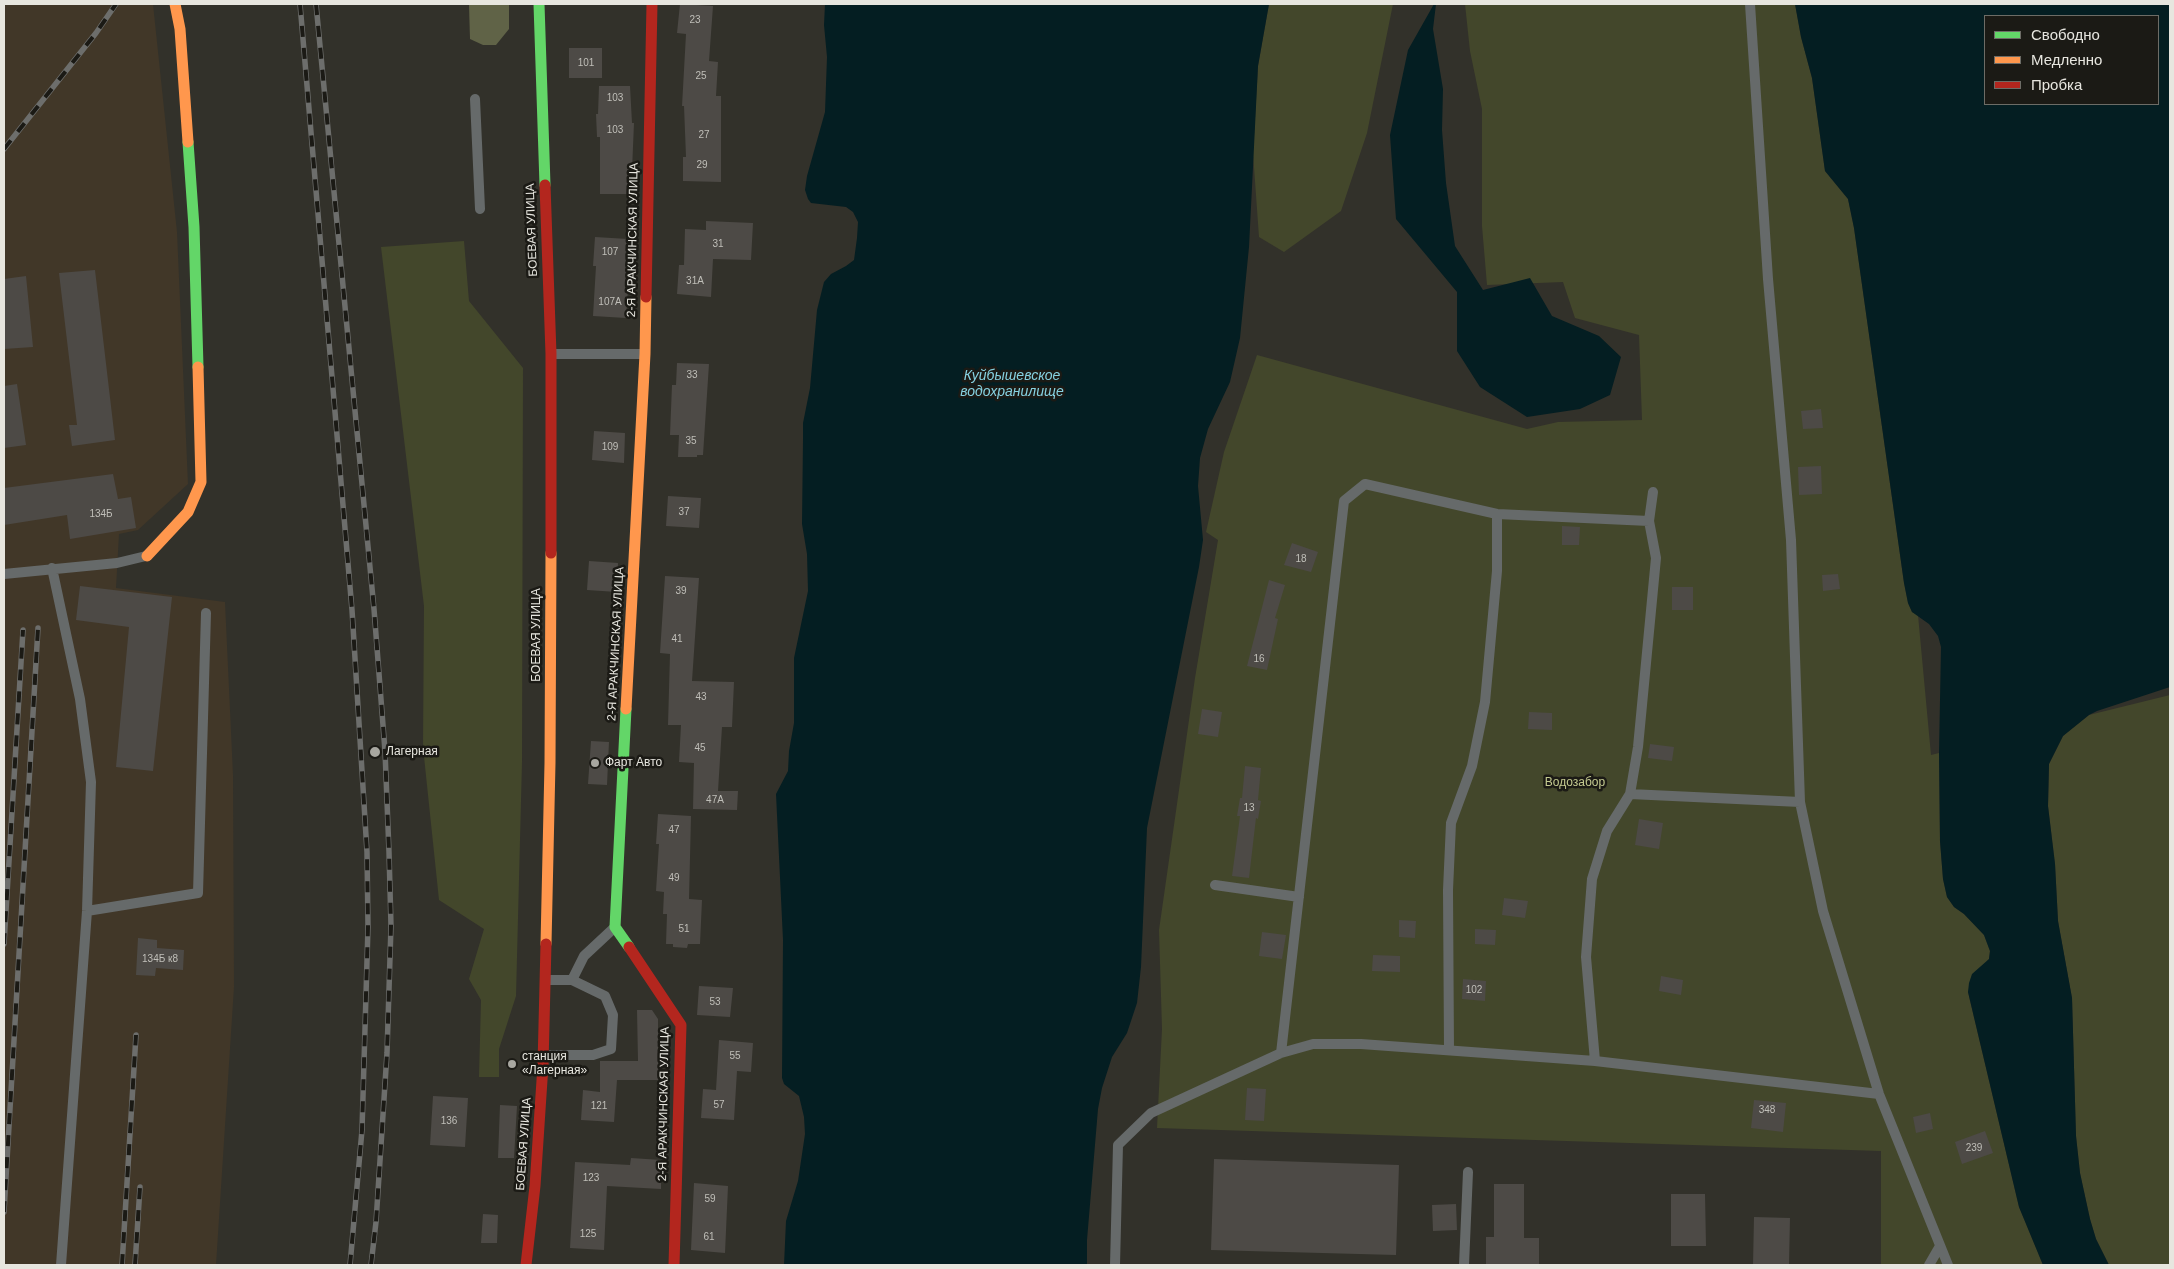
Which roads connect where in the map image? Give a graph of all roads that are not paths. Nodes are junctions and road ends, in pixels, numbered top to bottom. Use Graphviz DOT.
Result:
graph roads {
  1 [pos="175,4"];
  2 [pos="539,4"];
  3 [pos="652,4"];
  4 [pos="1750,4"];
  5 [pos="475,99"];
  6 [pos="480,209"];
  7 [pos="551,354"];
  8 [pos="645,354"];
  9 [pos="1654,492"];
  10 [pos="1497,514"];
  11 [pos="1649,521"];
  12 [pos="146,556"];
  13 [pos="52,568"];
  14 [pos="4,574"];
  15 [pos="206,613"];
  16 [pos="1630,794"];
  17 [pos="1800,802"];
  18 [pos="1215,886"];
  19 [pos="1299,897"];
  20 [pos="87,911"];
  21 [pos="615,927"];
  22 [pos="545,980"];
  23 [pos="572,980"];
  24 [pos="1449,1050"];
  25 [pos="1280,1053"];
  26 [pos="543,1055"];
  27 [pos="1595,1061"];
  28 [pos="1879,1094"];
  29 [pos="1468,1172"];
  30 [pos="1940,1246"];
  31 [pos="521,1262"];
  32 [pos="60,1265"];
  33 [pos="674,1265"];
  34 [pos="1115,1265"];
  35 [pos="1464,1265"];
  36 [pos="1929,1265"];
  37 [pos="1948,1265"];
  1 -- 12 [label="street"];
  2 -- 7 [label="street, БОЕВАЯ УЛИЦА"];
  3 -- 8 [label="street, 2-Я АРАКЧИНСКАЯ УЛИЦА"];
  4 -- 17 [label="lane"];
  5 -- 6 [label="lane"];
  7 -- 8 [label="lane"];
  7 -- 22 [label="street, БОЕВАЯ УЛИЦА"];
  8 -- 21 [label="street, 2-Я АРАКЧИНСКАЯ УЛИЦА"];
  9 -- 11 [label="lane"];
  10 -- 11 [label="lane"];
  10 -- 19 [label="lane"];
  10 -- 24 [label="lane"];
  11 -- 16 [label="lane"];
  12 -- 13 [label="lane"];
  13 -- 14 [label="lane"];
  13 -- 20 [label="lane"];
  15 -- 20 [label="lane"];
  16 -- 17 [label="lane"];
  16 -- 27 [label="lane"];
  17 -- 28 [label="lane"];
  18 -- 19 [label="lane"];
  19 -- 25 [label="lane"];
  20 -- 32 [label="lane"];
  21 -- 23 [label="lane"];
  21 -- 33 [label="street, 2-Я АРАКЧИНСКАЯ УЛИЦА"];
  22 -- 23 [label="lane"];
  22 -- 26 [label="street, БОЕВАЯ УЛИЦА"];
  23 -- 26 [label="lane"];
  24 -- 25 [label="lane"];
  24 -- 27 [label="lane"];
  25 -- 34 [label="lane"];
  26 -- 31 [label="street, БОЕВАЯ УЛИЦА"];
  27 -- 28 [label="lane"];
  28 -- 30 [label="lane"];
  29 -- 35 [label="lane"];
  30 -- 36 [label="lane"];
  30 -- 37 [label="lane"];
}
